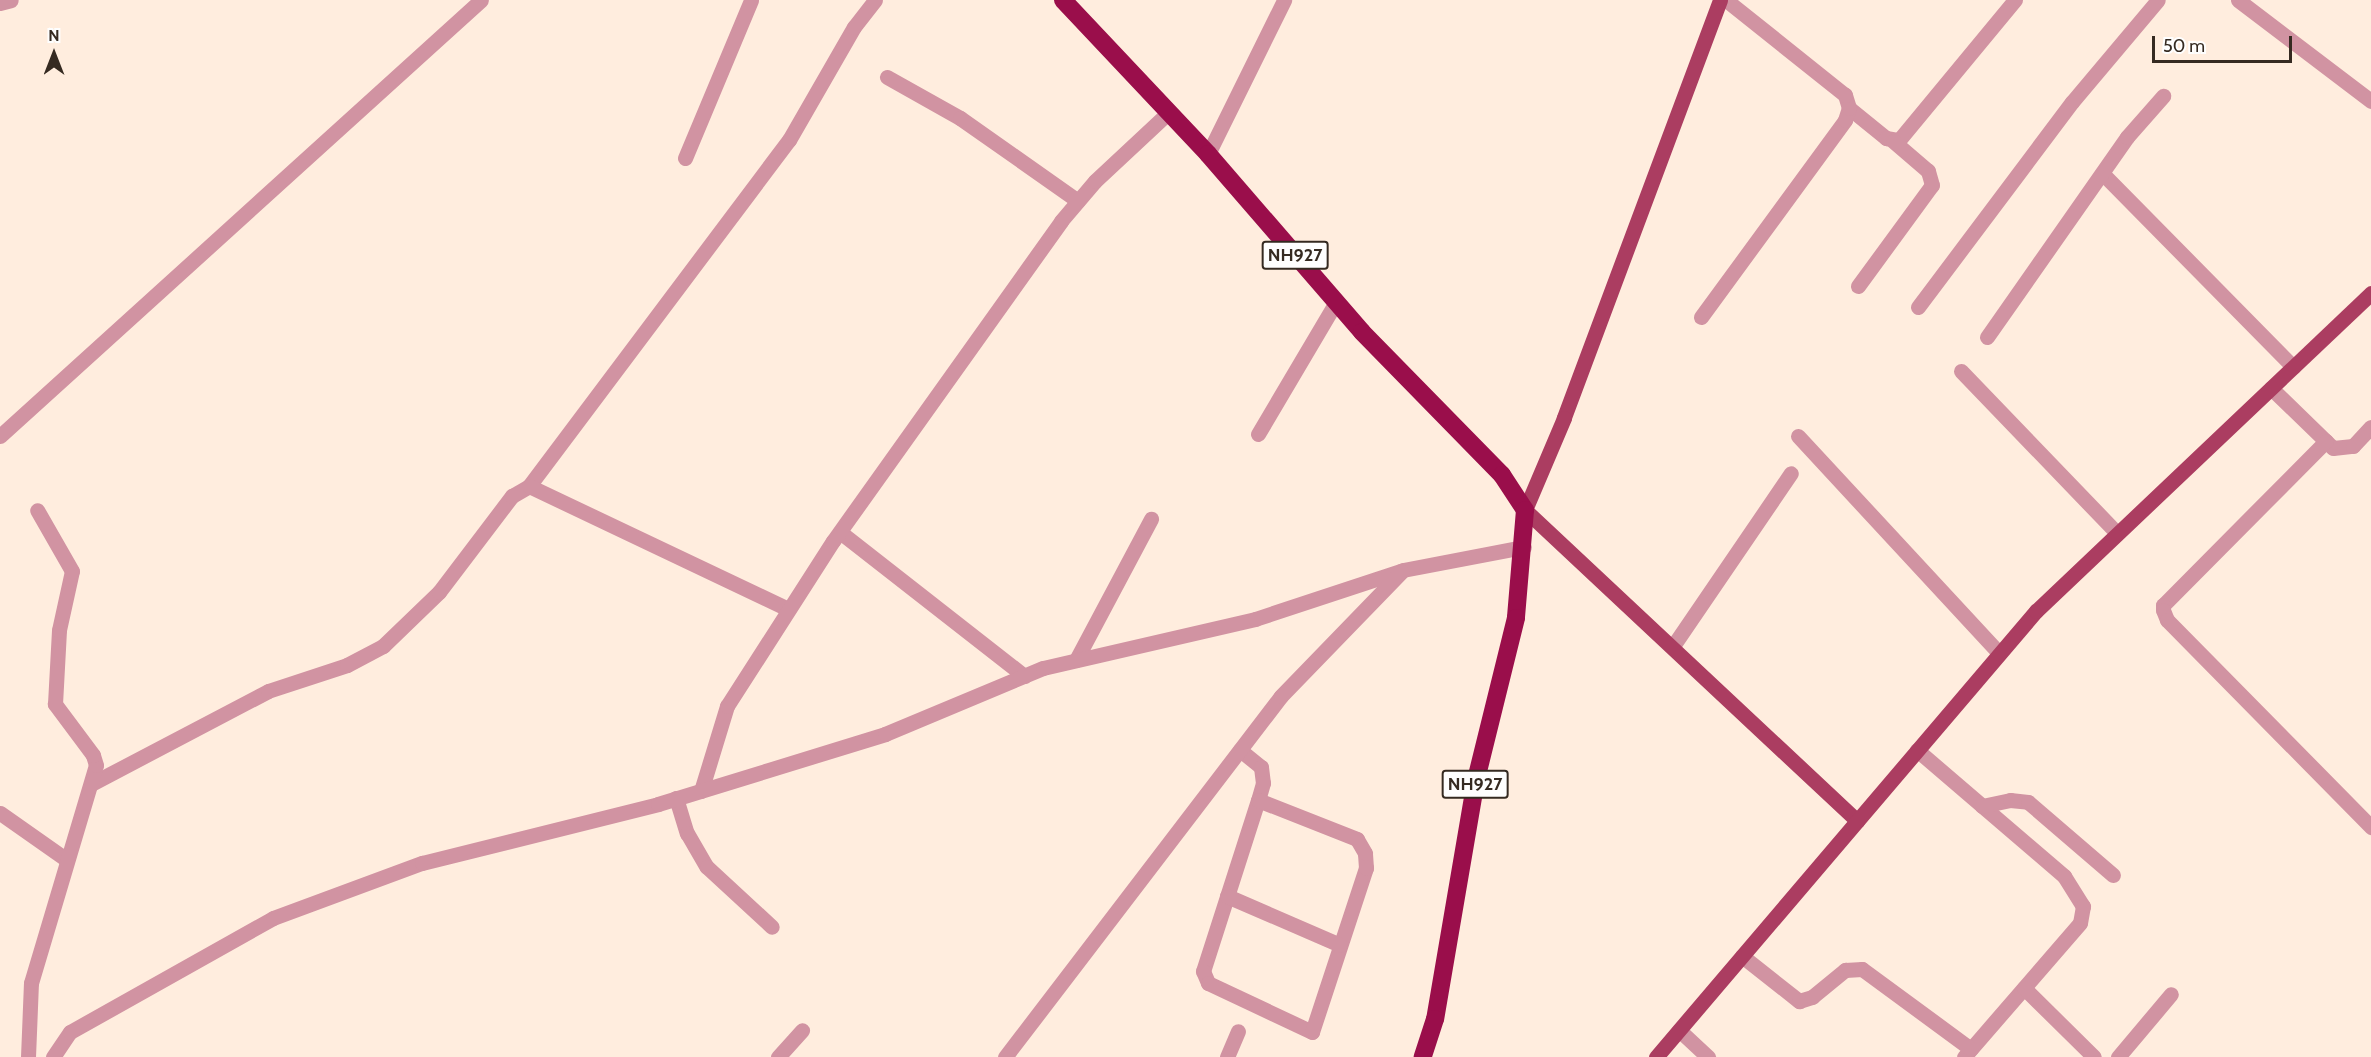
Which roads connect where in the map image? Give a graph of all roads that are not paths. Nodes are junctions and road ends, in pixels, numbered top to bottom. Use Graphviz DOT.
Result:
graph roads {
  1 [pos="11,0"];
  2 [pos="481,0"];
  3 [pos="751,0"];
  4 [pos="875,0"];
  5 [pos="1064,0"];
  6 [pos="1284,0"];
  7 [pos="1720,0"];
  8 [pos="1726,0"];
  9 [pos="2015,0"];
  10 [pos="2158,0"];
  11 [pos="2238,0"];
  12 [pos="0,3"];
  13 [pos="887,77"];
  14 [pos="2163,96"];
  15 [pos="2371,101"];
  16 [pos="1849,108"];
  17 [pos="1168,113"];
  18 [pos="1893,141"];
  19 [pos="1208,154"];
  20 [pos="685,158"];
  21 [pos="2103,174"];
  22 [pos="1078,201"];
  23 [pos="1858,286"];
  24 [pos="2371,294"];
  25 [pos="1336,302"];
  26 [pos="1918,307"];
  27 [pos="1701,317"];
  28 [pos="1987,337"];
  29 [pos="2293,367"];
  30 [pos="1961,371"];
  31 [pos="2271,388"];
  32 [pos="2371,427"];
  33 [pos="1258,434"];
  34 [pos="0,436"];
  35 [pos="1798,436"];
  36 [pos="2326,441"];
  37 [pos="1791,473"];
  38 [pos="529,486"];
  39 [pos="37,510"];
  40 [pos="1525,510"];
  41 [pos="1151,519"];
  42 [pos="840,532"];
  43 [pos="2117,533"];
  44 [pos="1524,547"];
  45 [pos="1403,570"];
  46 [pos="788,609"];
  47 [pos="1673,646"];
  48 [pos="1999,653"];
  49 [pos="1076,660"];
  50 [pos="1024,676"];
  51 [pos="1240,750"];
  52 [pos="1917,750"];
  53 [pos="91,784"];
  54 [pos="701,791"];
  55 [pos="676,798"];
  56 [pos="1258,800"];
  57 [pos="1982,806"];
  58 [pos="0,813"];
  59 [pos="1857,821"];
  60 [pos="2371,827"];
  61 [pos="67,860"];
  62 [pos="2113,875"];
  63 [pos="1227,896"];
  64 [pos="772,927"];
  65 [pos="1340,945"];
  66 [pos="1742,956"];
  67 [pos="2024,988"];
  68 [pos="2171,994"];
  69 [pos="802,1030"];
  70 [pos="1679,1030"];
  71 [pos="1238,1031"];
  72 [pos="1967,1053"];
  73 [pos="28,1057"];
  74 [pos="53,1057"];
  75 [pos="778,1057"];
  76 [pos="1005,1057"];
  77 [pos="1227,1057"];
  78 [pos="1423,1057"];
  79 [pos="1656,1057"];
  80 [pos="1708,1057"];
  81 [pos="2094,1057"];
  82 [pos="2118,1057"];
  1 -- 12 [label="street"];
  2 -- 34 [label="street"];
  3 -- 20 [label="street"];
  4 -- 38 [label="street"];
  5 -- 17 [label="highway, NH927"];
  6 -- 19 [label="street"];
  7 -- 40 [label="main road"];
  8 -- 16 [label="street"];
  9 -- 18 [label="street"];
  10 -- 26 [label="street"];
  11 -- 15 [label="street"];
  13 -- 22 [label="street"];
  14 -- 21 [label="street"];
  16 -- 18 [label="street"];
  16 -- 27 [label="street"];
  17 -- 19 [label="highway, NH927"];
  17 -- 22 [label="street"];
  18 -- 23 [label="street"];
  19 -- 25 [label="highway, NH927"];
  21 -- 28 [label="street"];
  21 -- 29 [label="street"];
  22 -- 42 [label="street"];
  24 -- 29 [label="main road"];
  25 -- 33 [label="street"];
  25 -- 40 [label="highway, NH927"];
  29 -- 31 [label="main road"];
  30 -- 43 [label="street"];
  31 -- 36 [label="street"];
  31 -- 43 [label="main road"];
  32 -- 36 [label="street"];
  35 -- 48 [label="street"];
  36 -- 60 [label="street"];
  37 -- 47 [label="street"];
  38 -- 46 [label="street"];
  38 -- 53 [label="street"];
  39 -- 53 [label="street"];
  40 -- 44 [label="highway, NH927"];
  40 -- 47 [label="main road"];
  41 -- 49 [label="street"];
  42 -- 46 [label="street"];
  42 -- 50 [label="street"];
  43 -- 48 [label="main road"];
  44 -- 45 [label="street"];
  44 -- 78 [label="highway, NH927"];
  45 -- 49 [label="street"];
  45 -- 51 [label="street"];
  46 -- 54 [label="street"];
  47 -- 59 [label="main road"];
  48 -- 52 [label="main road"];
  49 -- 50 [label="street"];
  50 -- 54 [label="street"];
  51 -- 56 [label="street"];
  51 -- 76 [label="street"];
  52 -- 57 [label="street"];
  52 -- 59 [label="main road"];
  53 -- 61 [label="street"];
  54 -- 55 [label="street"];
  55 -- 64 [label="street"];
  55 -- 74 [label="street"];
  56 -- 63 [label="street"];
  56 -- 65 [label="street"];
  57 -- 62 [label="street"];
  57 -- 67 [label="street"];
  58 -- 61 [label="street"];
  59 -- 66 [label="main road"];
  61 -- 73 [label="street"];
  63 -- 65 [label="street"];
  63 -- 65 [label="street"];
  66 -- 70 [label="main road"];
  66 -- 72 [label="street"];
  67 -- 72 [label="street"];
  67 -- 81 [label="street"];
  68 -- 82 [label="street"];
  69 -- 75 [label="street"];
  70 -- 79 [label="main road"];
  70 -- 80 [label="street"];
  71 -- 77 [label="street"];
}
